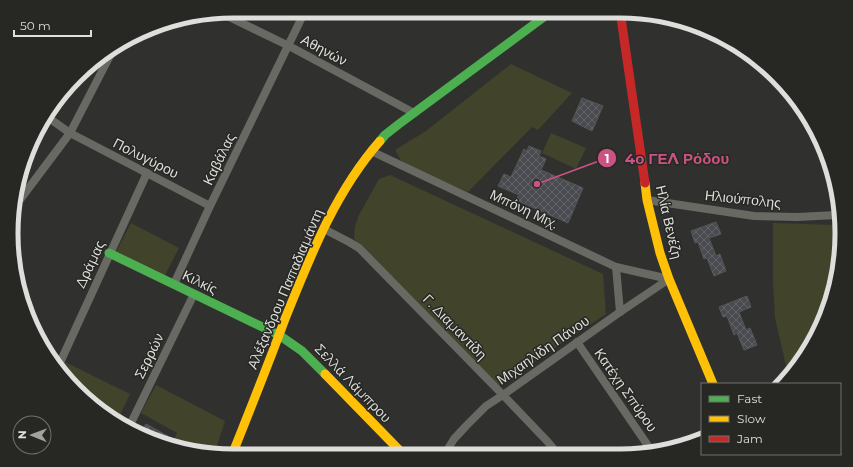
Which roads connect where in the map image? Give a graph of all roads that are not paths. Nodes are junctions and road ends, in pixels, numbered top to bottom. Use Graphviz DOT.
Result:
graph roads {
  1 [pos="232,18"];
  2 [pos="302,18"];
  3 [pos="538,18"];
  4 [pos="621,18"];
  5 [pos="289,46"];
  6 [pos="109,58"];
  7 [pos="414,113"];
  8 [pos="51,119"];
  9 [pos="70,133"];
  10 [pos="371,151"];
  11 [pos="147,173"];
  12 [pos="21,195"];
  13 [pos="647,200"];
  14 [pos="210,206"];
  15 [pos="834,215"];
  16 [pos="324,229"];
  17 [pos="109,253"];
  18 [pos="616,267"];
  19 [pos="669,279"];
  20 [pos="174,284"];
  21 [pos="194,294"];
  22 [pos="620,312"];
  23 [pos="279,335"];
  24 [pos="577,342"];
  25 [pos="60,362"];
  26 [pos="713,383"];
  27 [pos="503,395"];
  28 [pos="131,423"];
  29 [pos="649,447"];
  30 [pos="235,449"];
  31 [pos="398,449"];
  32 [pos="448,449"];
  33 [pos="554,449"];
  1 -- 5 [label="street, Αθηνών"];
  2 -- 5 [label="street, Καβάλας"];
  3 -- 7 [label="street, Αλέξανδρου Παπαδιαμάντη"];
  4 -- 13 [label="street, Ηλία Βενέζη"];
  5 -- 7 [label="street, Αθηνών"];
  5 -- 14 [label="street, Καβάλας"];
  6 -- 9 [label="street"];
  7 -- 10 [label="street, Αλέξανδρου Παπαδιαμάντη"];
  8 -- 9 [label="street, Πολυγύρου"];
  9 -- 11 [label="street, Πολυγύρου"];
  9 -- 12 [label="street"];
  10 -- 16 [label="street, Αλέξανδρου Παπαδιαμάντη"];
  10 -- 18 [label="street, Μπόνη Μιχ."];
  11 -- 14 [label="street, Πολυγύρου"];
  11 -- 17 [label="street, Δράμας"];
  13 -- 15 [label="street, Ηλιούπολης"];
  13 -- 19 [label="street, Ηλία Βενέζη"];
  14 -- 20 [label="street, Καβάλας"];
  16 -- 23 [label="street, Αλέξανδρου Παπαδιαμάντη"];
  16 -- 27 [label="street, Γ. Διαμαντίδη"];
  17 -- 20 [label="street, Κιλκίς"];
  17 -- 25 [label="street, Δράμας"];
  18 -- 19 [label="street, Μπόνη Μιχ."];
  18 -- 22 [label="street"];
  19 -- 22 [label="street, Μιχαηλίδη Πάνου"];
  19 -- 26 [label="street, Ηλία Βενέζη"];
  20 -- 21 [label="street, Κιλκίς"];
  21 -- 23 [label="street, Κιλκίς"];
  21 -- 28 [label="street, Σερρών"];
  22 -- 24 [label="street, Μιχαηλίδη Πάνου"];
  23 -- 30 [label="street, Αλέξανδρου Παπαδιαμάντη"];
  23 -- 31 [label="street, Σελλά Λάμπρου"];
  24 -- 27 [label="street, Μιχαηλίδη Πάνου"];
  24 -- 29 [label="street, Κατέχη Σπύρου"];
  27 -- 32 [label="street, Μιχαηλίδη Πάνου"];
  27 -- 33 [label="street, Γ. Διαμαντίδη"];
}
